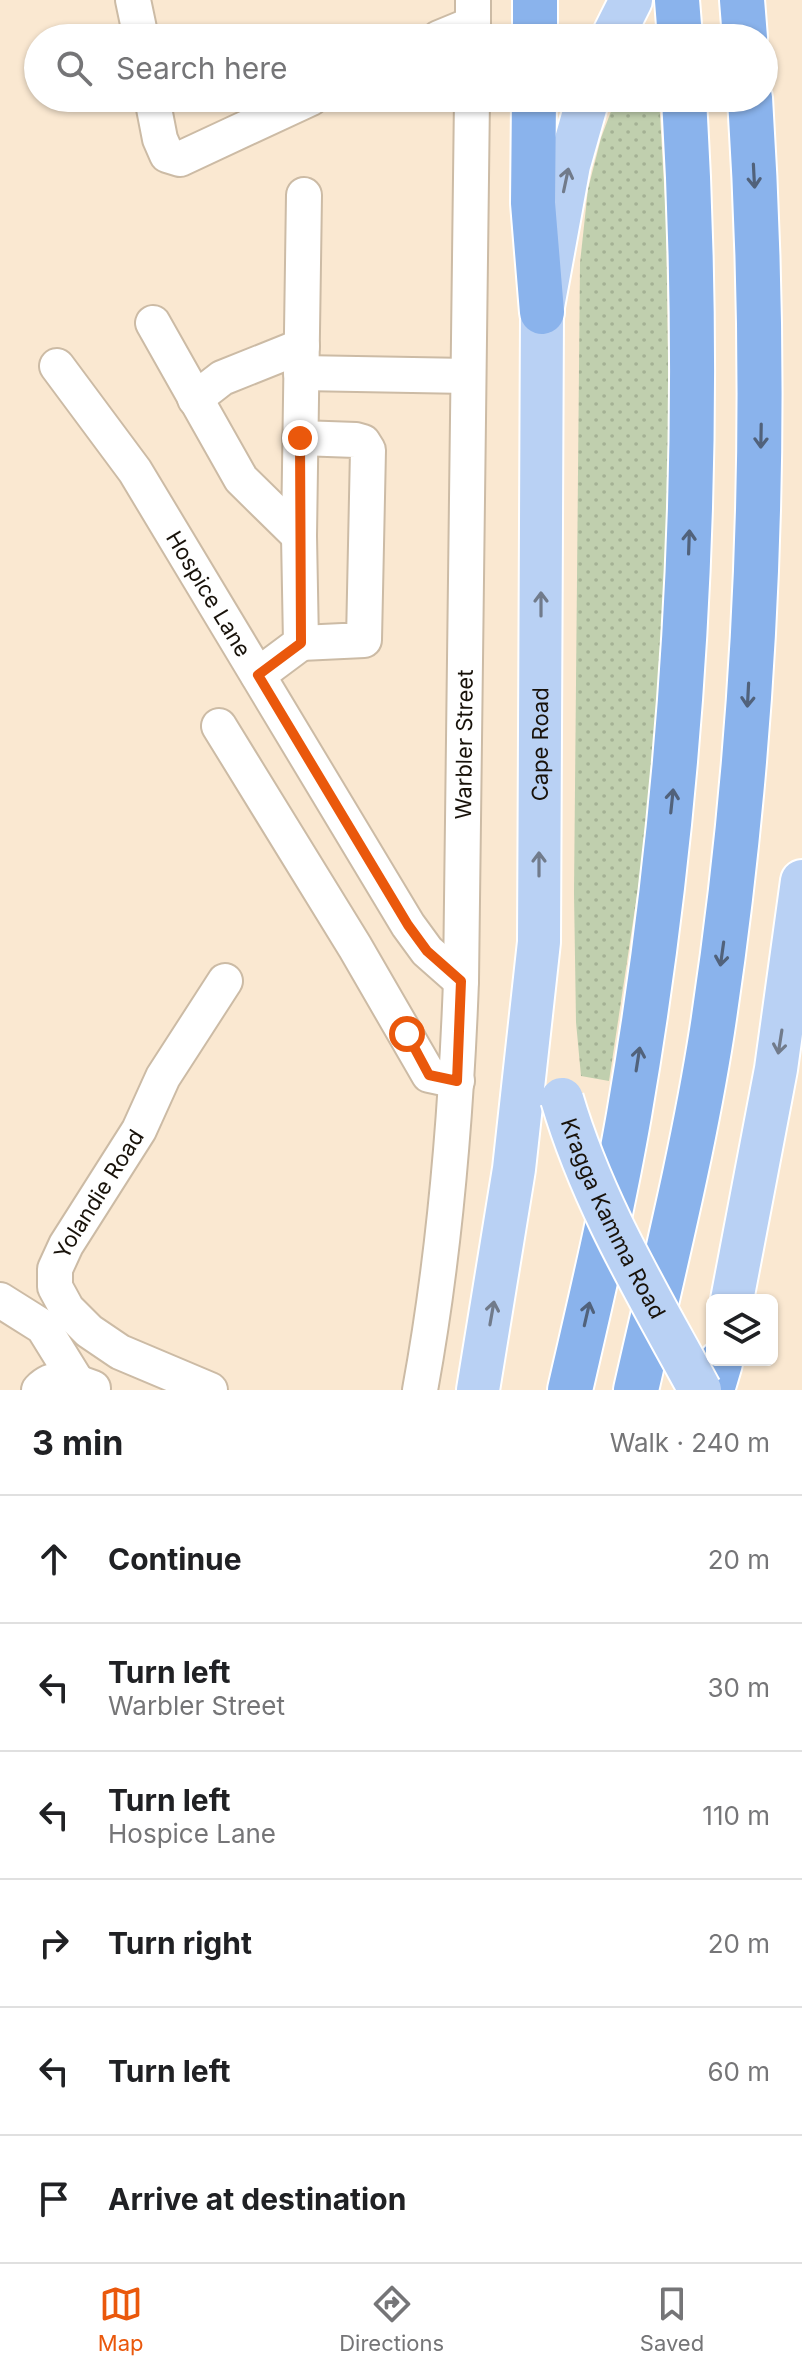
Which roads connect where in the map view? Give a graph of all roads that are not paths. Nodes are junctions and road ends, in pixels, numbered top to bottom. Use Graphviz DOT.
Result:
graph roads {
  1 [pos="133,0"];
  2 [pos="535,0"];
  3 [pos="677,0"];
  4 [pos="742,0"];
  5 [pos="138,24"];
  6 [pos="535,24"];
  7 [pos="679,24"];
  8 [pos="744,24"];
  9 [pos="155,112"];
  10 [pos="281,112"];
  11 [pos="472,112"];
  12 [pos="534,112"];
  13 [pos="584,112"];
  14 [pos="685,112"];
  15 [pos="751,112"];
  16 [pos="304,195"];
  17 [pos="542,312"];
  18 [pos="153,323"];
  19 [pos="302,360"];
  20 [pos="57,366"];
  21 [pos="468,376"];
  22 [pos="195,399"];
  23 [pos="300,438"];
  24 [pos="299,536"];
  25 [pos="301,643"];
  26 [pos="258,675"];
  27 [pos="219,726"];
  28 [pos="802,881"];
  29 [pos="539,942"];
  30 [pos="225,981"];
  31 [pos="461,981"];
  32 [pos="457,1081"];
  33 [pos="733,1294"];
  34 [pos="0,1300"];
  35 [pos="714,1379"];
  36 [pos="87,1386"];
  37 [pos="39,1390"];
  38 [pos="210,1390"];
  39 [pos="420,1390"];
  40 [pos="478,1390"];
  41 [pos="570,1390"];
  42 [pos="636,1390"];
  1 -- 5 [label="street"];
  2 -- 6 [label="highway"];
  3 -- 7 [label="highway"];
  4 -- 8 [label="highway"];
  9 -- 10 [label="street"];
  11 -- 21 [label="street, Warbler Street"];
  12 -- 17 [label="highway"];
  17 -- 13 [label="main road, Cape Road, one-way"];
  41 -- 14 [label="highway, one-way"];
  15 -- 42 [label="highway, one-way"];
  16 -- 19 [label="street"];
  29 -- 17 [label="main road, Cape Road, one-way"];
  18 -- 22 [label="street"];
  19 -- 21 [label="street"];
  19 -- 22 [label="street"];
  19 -- 23 [label="street"];
  20 -- 26 [label="street, Hospice Lane"];
  21 -- 31 [label="street, Warbler Street"];
  22 -- 24 [label="street"];
  23 -- 24 [label="street"];
  23 -- 25 [label="street"];
  24 -- 25 [label="street"];
  25 -- 26 [label="street"];
  26 -- 31 [label="street, Hospice Lane"];
  27 -- 32 [label="street"];
  28 -- 33 [label="main road, one-way"];
  29 -- 35 [label="main road, Kragga Kamma Road, bridge"];
  40 -- 29 [label="main road, Cape Road, one-way"];
  30 -- 38 [label="street, Yolandie Road"];
  31 -- 32 [label="street, Warbler Street"];
  32 -- 39 [label="street, Warbler Street"];
  34 -- 36 [label="street"];
  36 -- 37 [label="street"];
}
